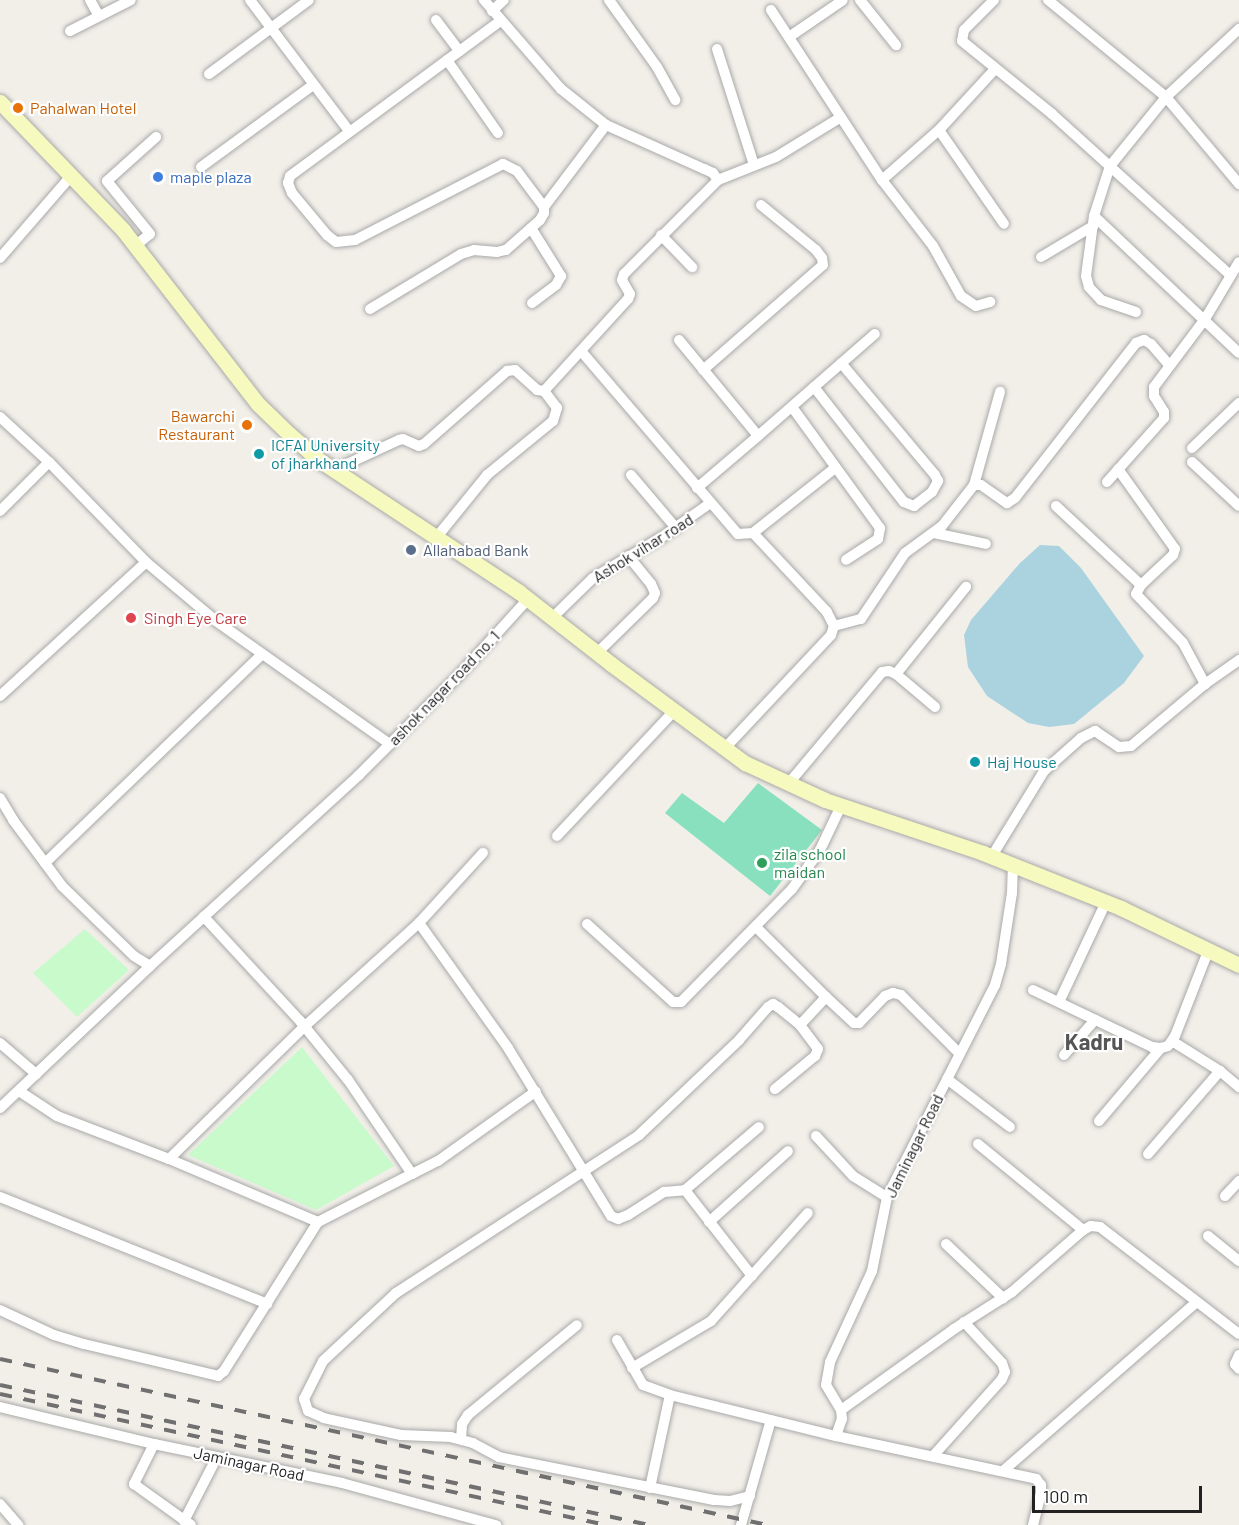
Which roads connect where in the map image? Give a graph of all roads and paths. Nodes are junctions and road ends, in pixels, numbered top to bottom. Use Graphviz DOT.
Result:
graph roads {
  1 [pos="90,0"];
  2 [pos="131,0"];
  3 [pos="249,0"];
  4 [pos="309,0"];
  5 [pos="484,0"];
  6 [pos="504,0"];
  7 [pos="609,0"];
  8 [pos="843,0"];
  9 [pos="861,0"];
  10 [pos="993,0"];
  11 [pos="1048,0"];
  12 [pos="771,10"];
  13 [pos="492,11"];
  14 [pos="99,16"];
  15 [pos="436,21"];
  16 [pos="500,21"];
  17 [pos="270,29"];
  18 [pos="1239,29"];
  19 [pos="70,31"];
  20 [pos="789,37"];
  21 [pos="896,45"];
  22 [pos="717,49"];
  23 [pos="459,51"];
  24 [pos="447,60"];
  25 [pos="995,69"];
  26 [pos="209,74"];
  27 [pos="313,85"];
  28 [pos="1166,97"];
  29 [pos="675,100"];
  30 [pos="0,102"];
  31 [pos="841,117"];
  32 [pos="606,125"];
  33 [pos="939,130"];
  34 [pos="349,131"];
  35 [pos="498,133"];
  36 [pos="156,136"];
  37 [pos="754,165"];
  38 [pos="1110,166"];
  39 [pos="201,167"];
  40 [pos="72,175"];
  41 [pos="718,180"];
  42 [pos="882,180"];
  43 [pos="1239,184"];
  44 [pos="761,205"];
  45 [pos="544,207"];
  46 [pos="1094,221"];
  47 [pos="1004,224"];
  48 [pos="531,228"];
  49 [pos="661,235"];
  50 [pos="135,246"];
  51 [pos="1041,257"];
  52 [pos="0,258"];
  53 [pos="1239,262"];
  54 [pos="692,267"];
  55 [pos="1230,275"];
  56 [pos="990,302"];
  57 [pos="532,303"];
  58 [pos="370,309"];
  59 [pos="1136,312"];
  60 [pos="1204,319"];
  61 [pos="874,334"];
  62 [pos="679,340"];
  63 [pos="581,351"];
  64 [pos="1239,353"];
  65 [pos="842,363"];
  66 [pos="1169,365"];
  67 [pos="703,370"];
  68 [pos="814,387"];
  69 [pos="544,391"];
  70 [pos="1000,392"];
  71 [pos="1239,403"];
  72 [pos="792,407"];
  73 [pos="0,417"];
  74 [pos="758,436"];
  75 [pos="1192,448"];
  76 [pos="49,462"];
  77 [pos="1192,462"];
  78 [pos="836,468"];
  79 [pos="1118,468"];
  80 [pos="334,470"];
  81 [pos="631,475"];
  82 [pos="1107,482"];
  83 [pos="974,485"];
  84 [pos="696,488"];
  85 [pos="710,504"];
  86 [pos="1056,506"];
  87 [pos="1239,506"];
  88 [pos="0,511"];
  89 [pos="676,528"];
  90 [pos="753,533"];
  91 [pos="934,533"];
  92 [pos="436,538"];
  93 [pos="986,544"];
  94 [pos="628,556"];
  95 [pos="846,560"];
  96 [pos="146,562"];
  97 [pos="1141,585"];
  98 [pos="966,587"];
  99 [pos="528,599"];
  100 [pos="552,618"];
  101 [pos="834,626"];
  102 [pos="597,653"];
  103 [pos="262,654"];
  104 [pos="1239,660"];
  105 [pos="896,674"];
  106 [pos="1205,684"];
  107 [pos="0,696"];
  108 [pos="935,707"];
  109 [pos="674,711"];
  110 [pos="390,744"];
  111 [pos="725,748"];
  112 [pos="789,783"];
  113 [pos="0,798"];
  114 [pos="841,806"];
  115 [pos="557,836"];
  116 [pos="483,853"];
  117 [pos="992,856"];
  118 [pos="45,863"];
  119 [pos="1013,865"];
  120 [pos="1106,902"];
  121 [pos="204,917"];
  122 [pos="419,923"];
  123 [pos="587,924"];
  124 [pos="756,927"];
  125 [pos="1209,949"];
  126 [pos="1239,965"];
  127 [pos="150,966"];
  128 [pos="1033,990"];
  129 [pos="826,997"];
  130 [pos="1059,1002"];
  131 [pos="1095,1020"];
  132 [pos="800,1025"];
  133 [pos="304,1026"];
  134 [pos="1172,1041"];
  135 [pos="0,1043"];
  136 [pos="1161,1048"];
  137 [pos="960,1054"];
  138 [pos="1064,1055"];
  139 [pos="1220,1071"];
  140 [pos="36,1074"];
  141 [pos="947,1079"];
  142 [pos="1239,1087"];
  143 [pos="775,1089"];
  144 [pos="19,1090"];
  145 [pos="536,1091"];
  146 [pos="0,1108"];
  147 [pos="1099,1120"];
  148 [pos="759,1127"];
  149 [pos="1010,1127"];
  150 [pos="816,1136"];
  151 [pos="978,1144"];
  152 [pos="788,1151"];
  153 [pos="1148,1154"];
  154 [pos="170,1159"];
  155 [pos="584,1169"];
  156 [pos="412,1174"];
  157 [pos="1239,1182"];
  158 [pos="685,1190"];
  159 [pos="1226,1196"];
  160 [pos="0,1197"];
  161 [pos="887,1197"];
  162 [pos="808,1213"];
  163 [pos="318,1222"];
  164 [pos="709,1222"];
  165 [pos="1083,1230"];
  166 [pos="1208,1236"];
  167 [pos="946,1244"];
  168 [pos="1239,1261"];
  169 [pos="752,1276"];
  170 [pos="1003,1298"];
  171 [pos="1197,1302"];
  172 [pos="267,1304"];
  173 [pos="0,1310"];
  174 [pos="964,1322"];
  175 [pos="577,1325"];
  176 [pos="1239,1334"];
  177 [pos="617,1340"];
  178 [pos="1239,1354"];
  179 [pos="632,1368"];
  180 [pos="1239,1369"];
  181 [pos="670,1395"];
  182 [pos="0,1407"];
  183 [pos="841,1410"];
  184 [pos="773,1421"];
  185 [pos="836,1437"];
  186 [pos="460,1439"];
  187 [pos="154,1444"];
  188 [pos="933,1456"];
  189 [pos="217,1457"];
  190 [pos="1003,1471"];
  191 [pos="650,1488"];
  192 [pos="750,1496"];
  193 [pos="0,1503"];
  194 [pos="458,1513"];
  195 [pos="187,1523"];
  196 [pos="18,1525"];
  197 [pos="458,1525"];
  198 [pos="496,1525"];
  199 [pos="741,1525"];
  200 [pos="1033,1525"];
  1 -- 14 [label="street"];
  2 -- 14 [label="street"];
  3 -- 17 [label="street"];
  4 -- 17 [label="street"];
  5 -- 13 [label="street"];
  6 -- 13 [label="street"];
  7 -- 29 [label="street"];
  8 -- 20 [label="street"];
  9 -- 21 [label="street"];
  10 -- 25 [label="street"];
  11 -- 28 [label="street"];
  12 -- 20 [label="street"];
  13 -- 16 [label="street"];
  14 -- 19 [label="street"];
  15 -- 23 [label="street"];
  16 -- 23 [label="street"];
  16 -- 32 [label="street"];
  17 -- 26 [label="street"];
  17 -- 27 [label="street"];
  18 -- 28 [label="street"];
  20 -- 31 [label="street"];
  22 -- 37 [label="street"];
  23 -- 24 [label="street"];
  24 -- 34 [label="street"];
  24 -- 35 [label="street"];
  25 -- 33 [label="street"];
  25 -- 38 [label="street"];
  27 -- 34 [label="street"];
  27 -- 39 [label="street"];
  28 -- 38 [label="street"];
  28 -- 43 [label="street"];
  30 -- 40 [label="street"];
  31 -- 37 [label="street"];
  31 -- 42 [label="street"];
  32 -- 41 [label="street"];
  32 -- 45 [label="street"];
  33 -- 42 [label="street"];
  33 -- 47 [label="street"];
  34 -- 45 [label="street"];
  36 -- 50 [label="street"];
  37 -- 41 [label="street"];
  38 -- 46 [label="street"];
  38 -- 55 [label="street"];
  40 -- 50 [label="street"];
  40 -- 52 [label="street"];
  41 -- 49 [label="street"];
  42 -- 56 [label="street"];
  44 -- 67 [label="street"];
  45 -- 48 [label="street"];
  46 -- 51 [label="street"];
  46 -- 59 [label="street"];
  46 -- 60 [label="street"];
  48 -- 57 [label="street"];
  48 -- 58 [label="street"];
  49 -- 54 [label="street"];
  49 -- 63 [label="street"];
  50 -- 80 [label="street"];
  53 -- 55 [label="street"];
  55 -- 60 [label="street"];
  60 -- 64 [label="street"];
  60 -- 66 [label="street"];
  61 -- 65 [label="street"];
  62 -- 67 [label="street"];
  63 -- 69 [label="street"];
  63 -- 84 [label="street"];
  65 -- 68 [label="street"];
  65 -- 68 [label="street"];
  66 -- 79 [label="street"];
  66 -- 83 [label="street"];
  67 -- 74 [label="street"];
  68 -- 72 [label="street"];
  69 -- 80 [label="street"];
  69 -- 92 [label="street"];
  70 -- 83 [label="street"];
  71 -- 75 [label="street"];
  72 -- 74 [label="street"];
  72 -- 78 [label="street"];
  73 -- 76 [label="street"];
  74 -- 84 [label="street"];
  76 -- 88 [label="street"];
  76 -- 96 [label="street"];
  77 -- 87 [label="street"];
  78 -- 90 [label="street"];
  78 -- 95 [label="street"];
  79 -- 82 [label="street"];
  79 -- 97 [label="street"];
  80 -- 92 [label="street"];
  81 -- 89 [label="street"];
  83 -- 91 [label="street"];
  84 -- 85 [label="street"];
  85 -- 89 [label="street, Ashok vihar road"];
  85 -- 90 [label="street"];
  86 -- 97 [label="street"];
  89 -- 94 [label="street, Ashok vihar road"];
  90 -- 101 [label="street"];
  91 -- 93 [label="street"];
  91 -- 101 [label="street"];
  92 -- 99 [label="street"];
  94 -- 100 [label="street, Ashok vihar road"];
  94 -- 102 [label="street"];
  96 -- 103 [label="street"];
  96 -- 107 [label="street"];
  97 -- 106 [label="street"];
  98 -- 105 [label="street"];
  99 -- 100 [label="street"];
  99 -- 110 [label="street, ashok nagar road no. 1"];
  100 -- 102 [label="street"];
  101 -- 111 [label="street"];
  102 -- 109 [label="street"];
  103 -- 110 [label="street"];
  103 -- 118 [label="street"];
  104 -- 106 [label="street"];
  105 -- 108 [label="street"];
  105 -- 112 [label="street"];
  106 -- 117 [label="street"];
  109 -- 111 [label="street"];
  109 -- 115 [label="street"];
  110 -- 121 [label="street, ashok nagar road no. 1"];
  111 -- 112 [label="street"];
  112 -- 114 [label="street"];
  113 -- 118 [label="street"];
  114 -- 117 [label="street"];
  114 -- 124 [label="street"];
  116 -- 122 [label="street"];
  117 -- 119 [label="street"];
  118 -- 127 [label="street"];
  119 -- 120 [label="street"];
  119 -- 137 [label="street, Jaminagar Road"];
  120 -- 125 [label="street"];
  120 -- 130 [label="street"];
  121 -- 127 [label="street, ashok nagar road no. 1"];
  121 -- 133 [label="street"];
  122 -- 133 [label="street"];
  122 -- 145 [label="street"];
  123 -- 124 [label="street"];
  124 -- 129 [label="street"];
  125 -- 126 [label="street"];
  125 -- 134 [label="street"];
  127 -- 140 [label="street, ashok nagar road no. 1"];
  128 -- 130 [label="street"];
  129 -- 132 [label="street"];
  129 -- 137 [label="street"];
  130 -- 131 [label="street"];
  131 -- 136 [label="street"];
  131 -- 138 [label="street"];
  132 -- 143 [label="street"];
  132 -- 155 [label="street"];
  133 -- 154 [label="street"];
  133 -- 156 [label="street"];
  134 -- 136 [label="street"];
  134 -- 139 [label="street"];
  135 -- 140 [label="street"];
  136 -- 147 [label="street"];
  137 -- 141 [label="street, Jaminagar Road"];
  139 -- 142 [label="street"];
  139 -- 153 [label="street"];
  140 -- 144 [label="street, ashok nagar road no. 1"];
  141 -- 149 [label="street"];
  141 -- 161 [label="street, Jaminagar Road"];
  144 -- 146 [label="street, ashok nagar road no. 1"];
  144 -- 154 [label="street"];
  145 -- 155 [label="street"];
  145 -- 156 [label="street"];
  148 -- 158 [label="street"];
  150 -- 161 [label="street"];
  151 -- 165 [label="street"];
  152 -- 164 [label="street"];
  154 -- 163 [label="street"];
  155 -- 158 [label="street"];
  155 -- 186 [label="street"];
  156 -- 163 [label="street"];
  157 -- 159 [label="street"];
  158 -- 164 [label="street"];
  160 -- 172 [label="street"];
  161 -- 183 [label="street, Jaminagar Road"];
  162 -- 169 [label="street"];
  163 -- 172 [label="street"];
  164 -- 169 [label="street"];
  165 -- 170 [label="street"];
  165 -- 171 [label="street"];
  166 -- 168 [label="street"];
  167 -- 170 [label="street"];
  169 -- 179 [label="street"];
  170 -- 174 [label="street"];
  171 -- 176 [label="street"];
  171 -- 190 [label="street"];
  172 -- 173 [label="street"];
  174 -- 183 [label="street"];
  174 -- 188 [label="street"];
  175 -- 186 [label="street"];
  177 -- 179 [label="street"];
  178 -- 180 [label="street"];
  179 -- 181 [label="street"];
  181 -- 184 [label="street"];
  181 -- 191 [label="street"];
  182 -- 187 [label="street, Jaminagar Road"];
  183 -- 185 [label="street"];
  184 -- 185 [label="street"];
  184 -- 192 [label="street"];
  185 -- 188 [label="street"];
  186 -- 191 [label="street"];
  187 -- 189 [label="street, Jaminagar Road"];
  187 -- 195 [label="street"];
  188 -- 190 [label="street"];
  189 -- 194 [label="street, Jaminagar Road"];
  189 -- 195 [label="street"];
  190 -- 200 [label="street"];
  191 -- 192 [label="street"];
  192 -- 199 [label="street"];
  193 -- 196 [label="street"];
  194 -- 197 [label="street"];
  194 -- 198 [label="street, Jaminagar Road"];
}
